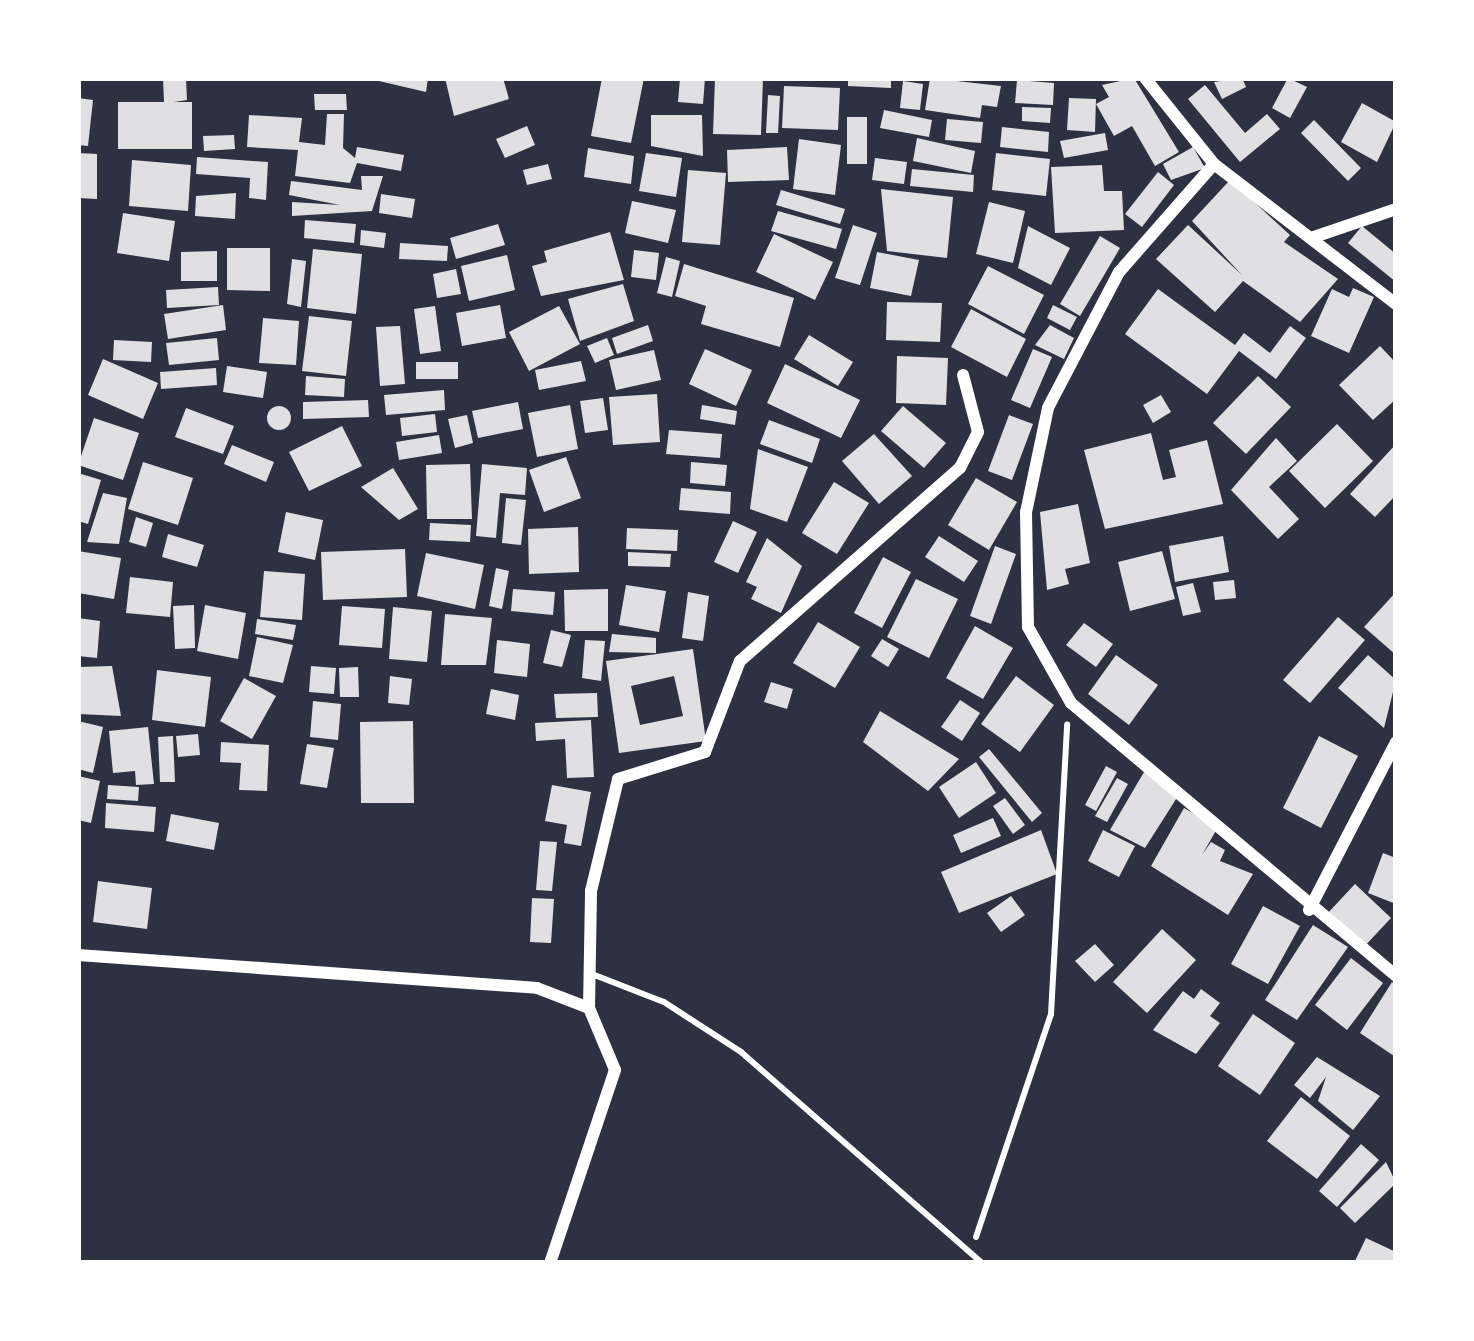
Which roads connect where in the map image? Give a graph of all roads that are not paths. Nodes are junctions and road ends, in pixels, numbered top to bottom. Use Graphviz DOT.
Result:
graph roads {
  1 [pos="1145,78"];
  2 [pos="1214,164"];
  3 [pos="1396,209"];
  4 [pos="1311,238"];
  5 [pos="1396,304"];
  6 [pos="963,375"];
  7 [pos="1396,742"];
  8 [pos="1309,910"];
  9 [pos="78,955"];
  10 [pos="592,974"];
  11 [pos="1396,976"];
  12 [pos="590,1009"];
  13 [pos="550,1263"];
  14 [pos="982,1263"];
  1 -- 2 [label="street"];
  2 -- 4 [label="street"];
  2 -- 8 [label="street"];
  3 -- 4 [label="street"];
  4 -- 5 [label="street"];
  6 -- 10 [label="street"];
  7 -- 8 [label="street"];
  8 -- 11 [label="street"];
  9 -- 12 [label="street"];
  10 -- 12 [label="street"];
  10 -- 14 [label="lane"];
  12 -- 13 [label="street"];
}
